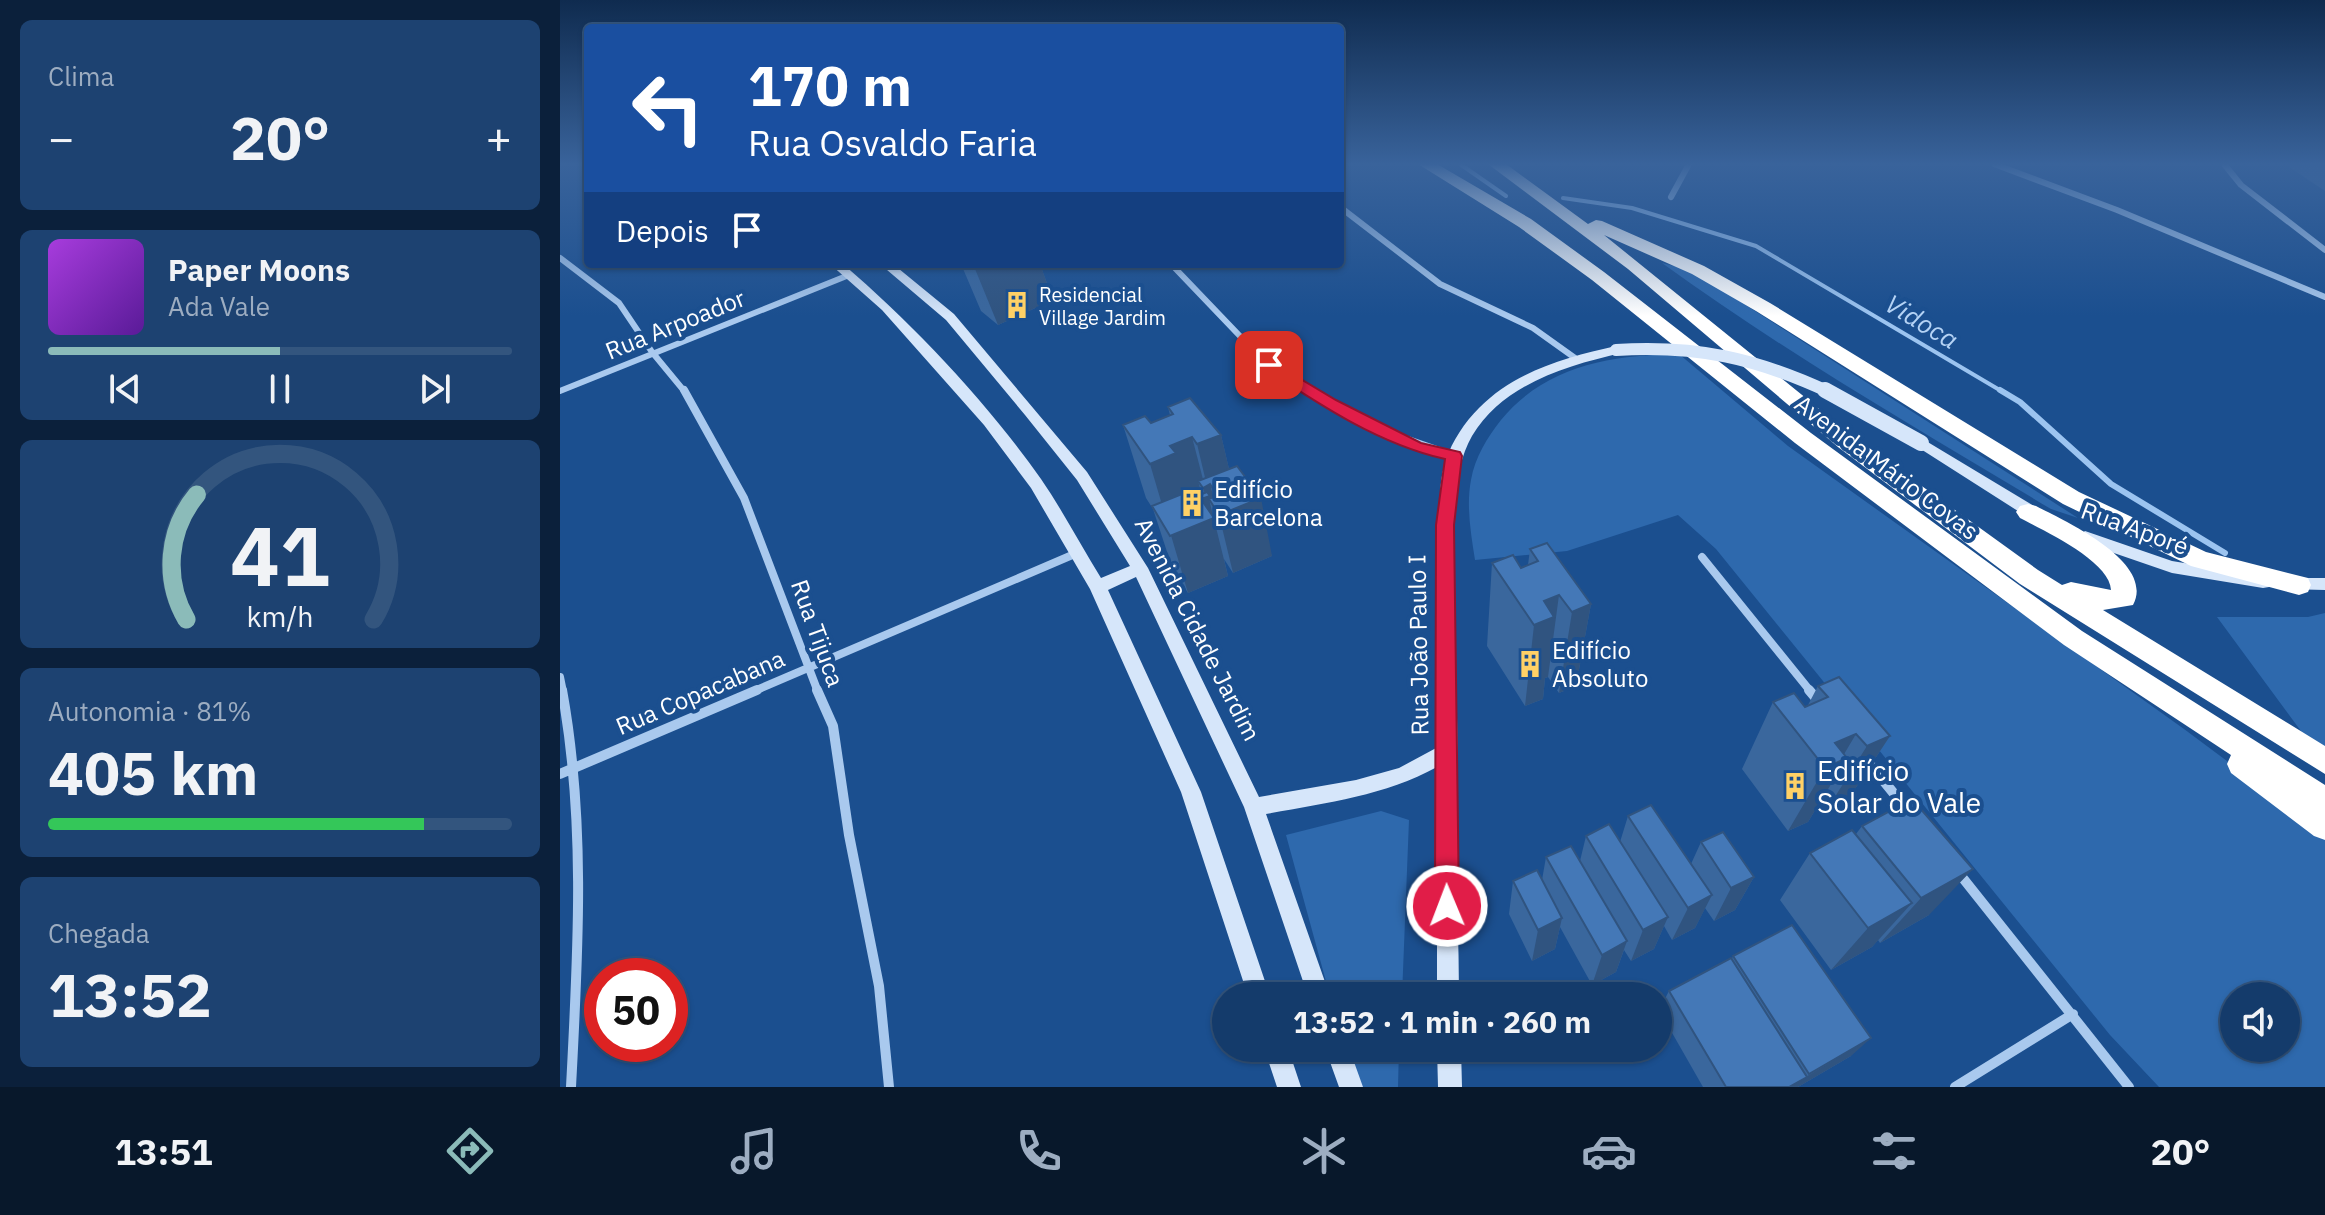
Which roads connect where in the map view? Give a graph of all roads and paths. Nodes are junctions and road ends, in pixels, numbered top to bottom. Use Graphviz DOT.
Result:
graph roads {
  1 [pos="1350,215"];
  2 [pos="1511,215"];
  3 [pos="1568,215"];
  4 [pos="1573,215"];
  5 [pos="2128,215"];
  6 [pos="2279,215"];
  7 [pos="2325,250"];
  8 [pos="560,258"];
  9 [pos="891,268"];
  10 [pos="1175,268"];
  11 [pos="842,270"];
  12 [pos="2325,297"];
  13 [pos="652,352"];
  14 [pos="1575,358"];
  15 [pos="560,391"];
  16 [pos="1454,456"];
  17 [pos="2028,512"];
  18 [pos="1077,553"];
  19 [pos="1702,557"];
  20 [pos="1140,568"];
  21 [pos="2029,577"];
  22 [pos="2325,584"];
  23 [pos="2299,585"];
  24 [pos="1098,587"];
  25 [pos="2073,638"];
  26 [pos="808,668"];
  27 [pos="560,677"];
  28 [pos="1831,717"];
  29 [pos="1852,741"];
  30 [pos="1447,752"];
  31 [pos="2325,761"];
  32 [pos="573,768"];
  33 [pos="560,774"];
  34 [pos="2325,801"];
  35 [pos="1254,807"];
  36 [pos="1912,816"];
  37 [pos="2325,826"];
  38 [pos="1952,865"];
  39 [pos="1254,982"];
  40 [pos="1314,982"];
  41 [pos="1448,982"];
  42 [pos="2073,1014"];
  43 [pos="1281,1062"];
  44 [pos="1342,1062"];
  45 [pos="1449,1062"];
  46 [pos="571,1087"];
  47 [pos="889,1087"];
  48 [pos="1289,1087"];
  49 [pos="1351,1087"];
  50 [pos="1450,1087"];
  51 [pos="1955,1087"];
  52 [pos="2129,1087"];
  1 -- 14 [label="street"];
  2 -- 25 [label="highway, Avenida Mário Covas"];
  3 -- 21 [label="highway, Avenida Mário Covas"];
  4 -- 23 [label="highway"];
  5 -- 12 [label="street"];
  6 -- 7 [label="street"];
  8 -- 13 [label="street, Rua Tijuca"];
  9 -- 20 [label="main road, Avenida Cidade Jardim"];
  10 -- 16 [label="street"];
  11 -- 13 [label="street, Rua Arpoador"];
  11 -- 18 [label="main road"];
  13 -- 15 [label="street, Rua Arpoador"];
  13 -- 26 [label="street, Rua Tijuca"];
  14 -- 16 [label="main road, Rua João Paulo I"];
  14 -- 17 [label="main road, Rua João Paulo I, bridge"];
  16 -- 30 [label="main road, Rua João Paulo I"];
  17 -- 21 [label="highway"];
  17 -- 23 [label="main road, Rua Aporé"];
  18 -- 24 [label="main road"];
  18 -- 26 [label="street, Rua Copacabana"];
  19 -- 28 [label="street"];
  20 -- 24 [label="main road"];
  20 -- 35 [label="main road, Avenida Cidade Jardim"];
  21 -- 31 [label="highway, Avenida Mário Covas"];
  22 -- 23 [label="main road, Rua Aporé"];
  24 -- 39 [label="main road"];
  25 -- 34 [label="highway, Avenida Mário Covas"];
  25 -- 37 [label="highway"];
  26 -- 32 [label="street, Rua Copacabana"];
  26 -- 47 [label="street, Rua Tijuca"];
  27 -- 32 [label="street"];
  29 -- 36 [label="street"];
  30 -- 35 [label="main road"];
  30 -- 41 [label="main road, Rua João Paulo I"];
  32 -- 33 [label="street, Rua Copacabana"];
  32 -- 46 [label="street"];
  35 -- 40 [label="main road, Avenida Cidade Jardim"];
  38 -- 42 [label="street"];
  42 -- 51 [label="street"];
  42 -- 52 [label="street"];
  43 -- 48 [label="main road"];
  44 -- 49 [label="main road"];
  45 -- 50 [label="main road"];
}
